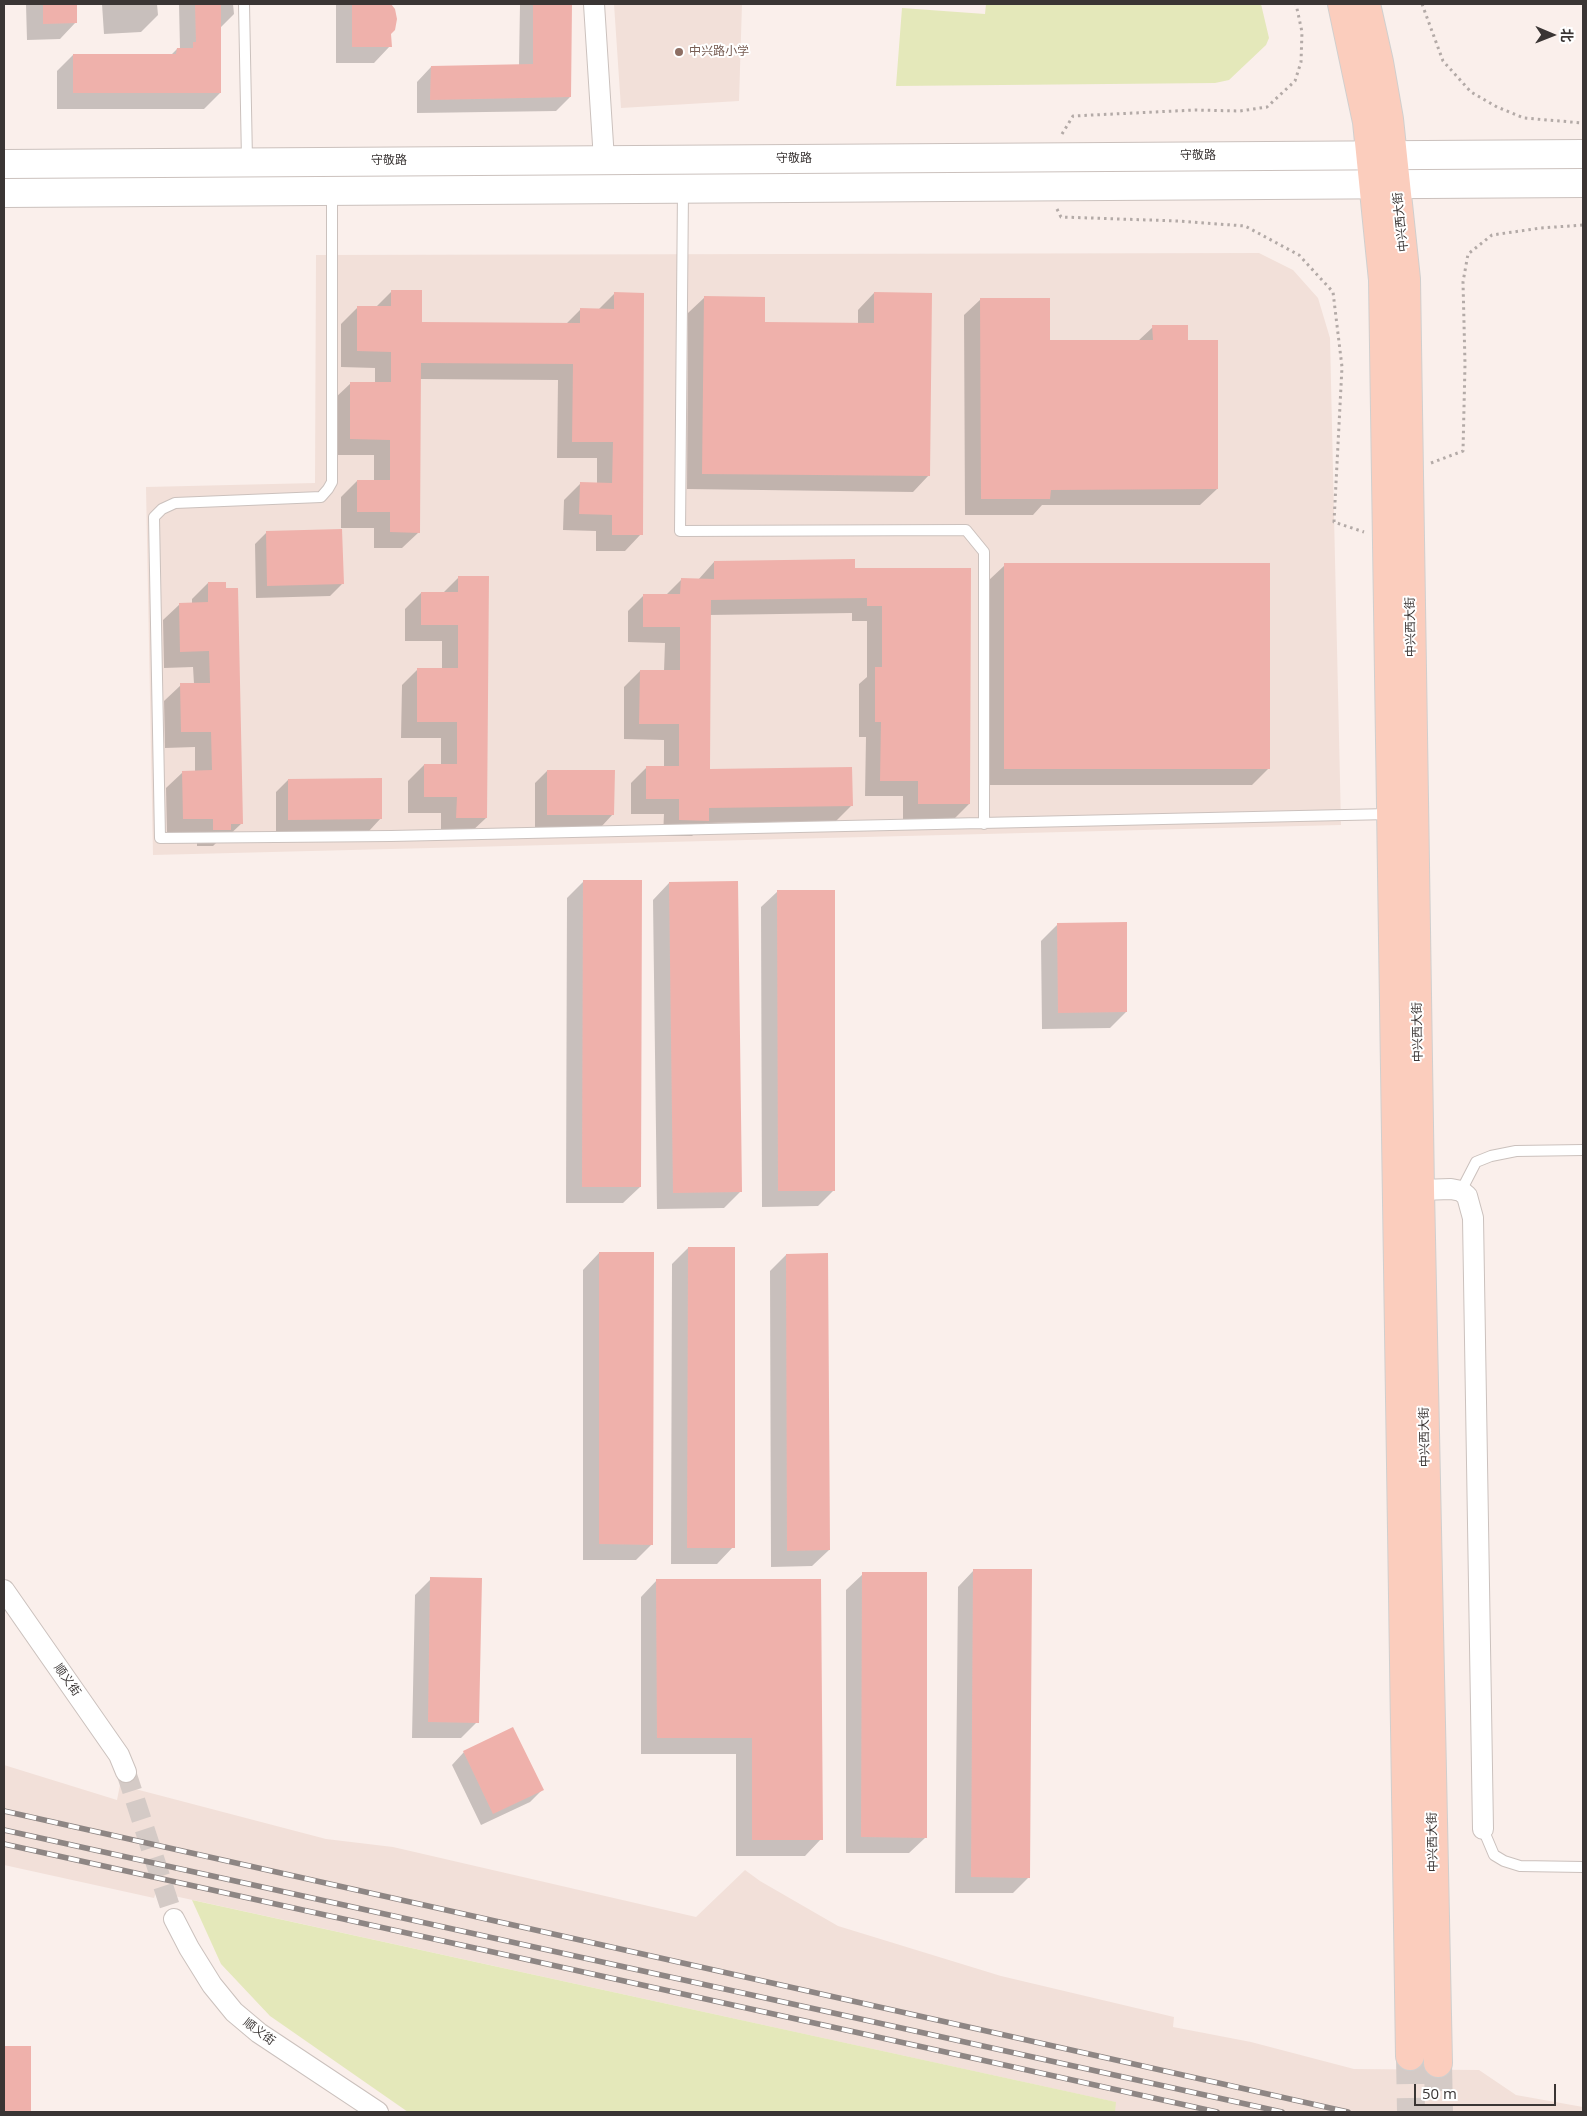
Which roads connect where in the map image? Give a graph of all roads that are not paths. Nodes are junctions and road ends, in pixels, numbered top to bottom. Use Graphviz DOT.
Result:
graph roads {
  1 [pos="244,4"];
  2 [pos="594,4"];
  3 [pos="1342,4"];
  4 [pos="1366,4"];
  5 [pos="1583,154"];
  6 [pos="1382,155"];
  7 [pos="604,160"];
  8 [pos="247,162"];
  9 [pos="4,164"];
  10 [pos="1583,183"];
  11 [pos="1385,184"];
  12 [pos="683,188"];
  13 [pos="332,190"];
  14 [pos="4,193"];
  15 [pos="1391,814"];
  16 [pos="984,824"];
  17 [pos="1583,1150"];
  18 [pos="1420,1190"];
  19 [pos="1461,1191"];
  20 [pos="4,1590"];
  21 [pos="126,1772"];
  22 [pos="1483,1829"];
  23 [pos="1583,1867"];
  24 [pos="174,1918"];
  25 [pos="1410,2056"];
  26 [pos="1438,2064"];
  27 [pos="378,2112"];
  1 -- 8 [label="lane"];
  2 -- 7 [label="street"];
  3 -- 6 [label="main road, 中兴西大街"];
  4 -- 6 [label="main road, 中兴西大街"];
  5 -- 6 [label="main road, 守敬路"];
  6 -- 7 [label="main road, 守敬路"];
  6 -- 11 [label="main road, 中兴西大街"];
  7 -- 8 [label="main road, 守敬路"];
  8 -- 9 [label="main road, 守敬路"];
  10 -- 11 [label="main road"];
  11 -- 12 [label="main road"];
  11 -- 15 [label="main road, 中兴西大街"];
  11 -- 18 [label="main road, 中兴西大街"];
  12 -- 13 [label="main road"];
  12 -- 16 [label="lane"];
  13 -- 14 [label="main road"];
  13 -- 16 [label="lane"];
  15 -- 16 [label="lane"];
  15 -- 25 [label="main road, 中兴西大街"];
  17 -- 19 [label="lane"];
  18 -- 19 [label="street"];
  18 -- 26 [label="main road, 中兴西大街"];
  19 -- 22 [label="street"];
  20 -- 21 [label="street, 顺义街"];
  22 -- 23 [label="lane"];
  24 -- 27 [label="street, 顺义街"];
}
